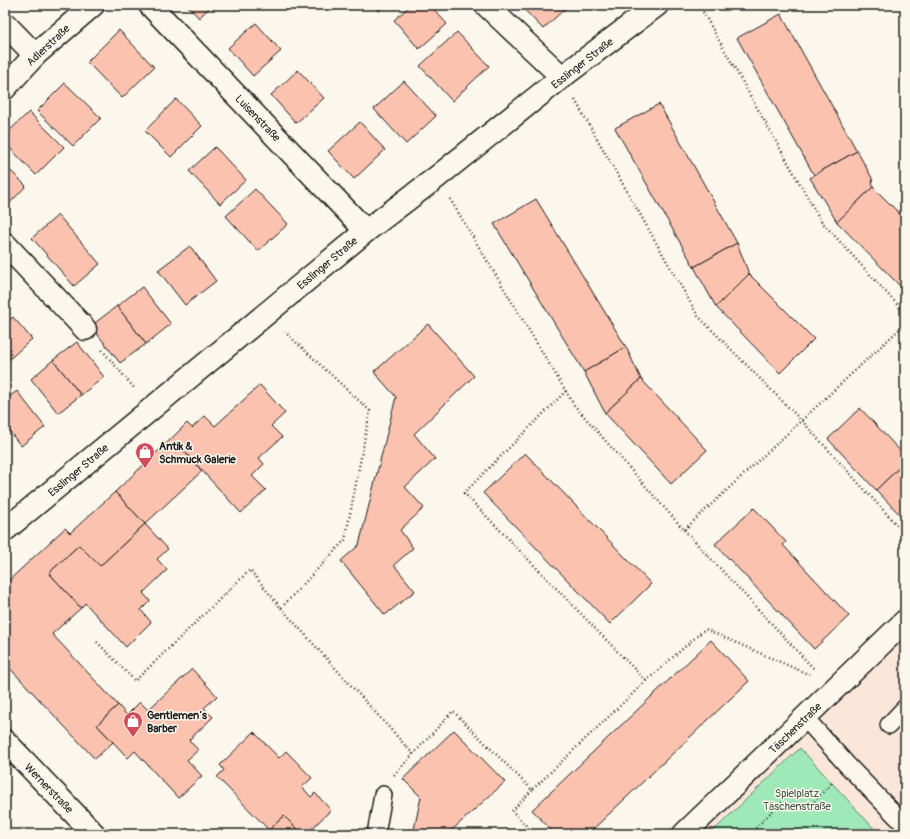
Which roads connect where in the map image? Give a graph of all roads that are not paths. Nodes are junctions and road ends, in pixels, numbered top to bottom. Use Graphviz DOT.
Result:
graph roads {
  1 [pos="93,5"];
  2 [pos="150,5"];
  3 [pos="486,5"];
  4 [pos="657,5"];
  5 [pos="5,24"];
  6 [pos="35,55"];
  7 [pos="562,77"];
  8 [pos="5,88"];
  9 [pos="366,230"];
  10 [pos="5,244"];
  11 [pos="85,329"];
  12 [pos="5,530"];
  13 [pos="905,621"];
  14 [pos="905,708"];
  15 [pos="805,718"];
  16 [pos="889,725"];
  17 [pos="5,741"];
  18 [pos="383,794"];
  19 [pos="905,824"];
  20 [pos="94,834"];
  21 [pos="376,834"];
  22 [pos="684,834"];
  1 -- 6 [label="street, Adlerstraße"];
  2 -- 9 [label="street, Luisenstraße"];
  3 -- 7 [label="street"];
  4 -- 7 [label="street, Esslinger Straße"];
  5 -- 6 [label="street"];
  6 -- 8 [label="street, Adlerstraße"];
  7 -- 9 [label="street, Esslinger Straße"];
  9 -- 12 [label="street, Esslinger Straße"];
  10 -- 11 [label="street"];
  13 -- 15 [label="street, Täschenstraße"];
  14 -- 16 [label="lane"];
  15 -- 19 [label="lane"];
  15 -- 22 [label="street, Täschenstraße"];
  17 -- 20 [label="street, Wernerstraße"];
  18 -- 21 [label="lane"];
}
